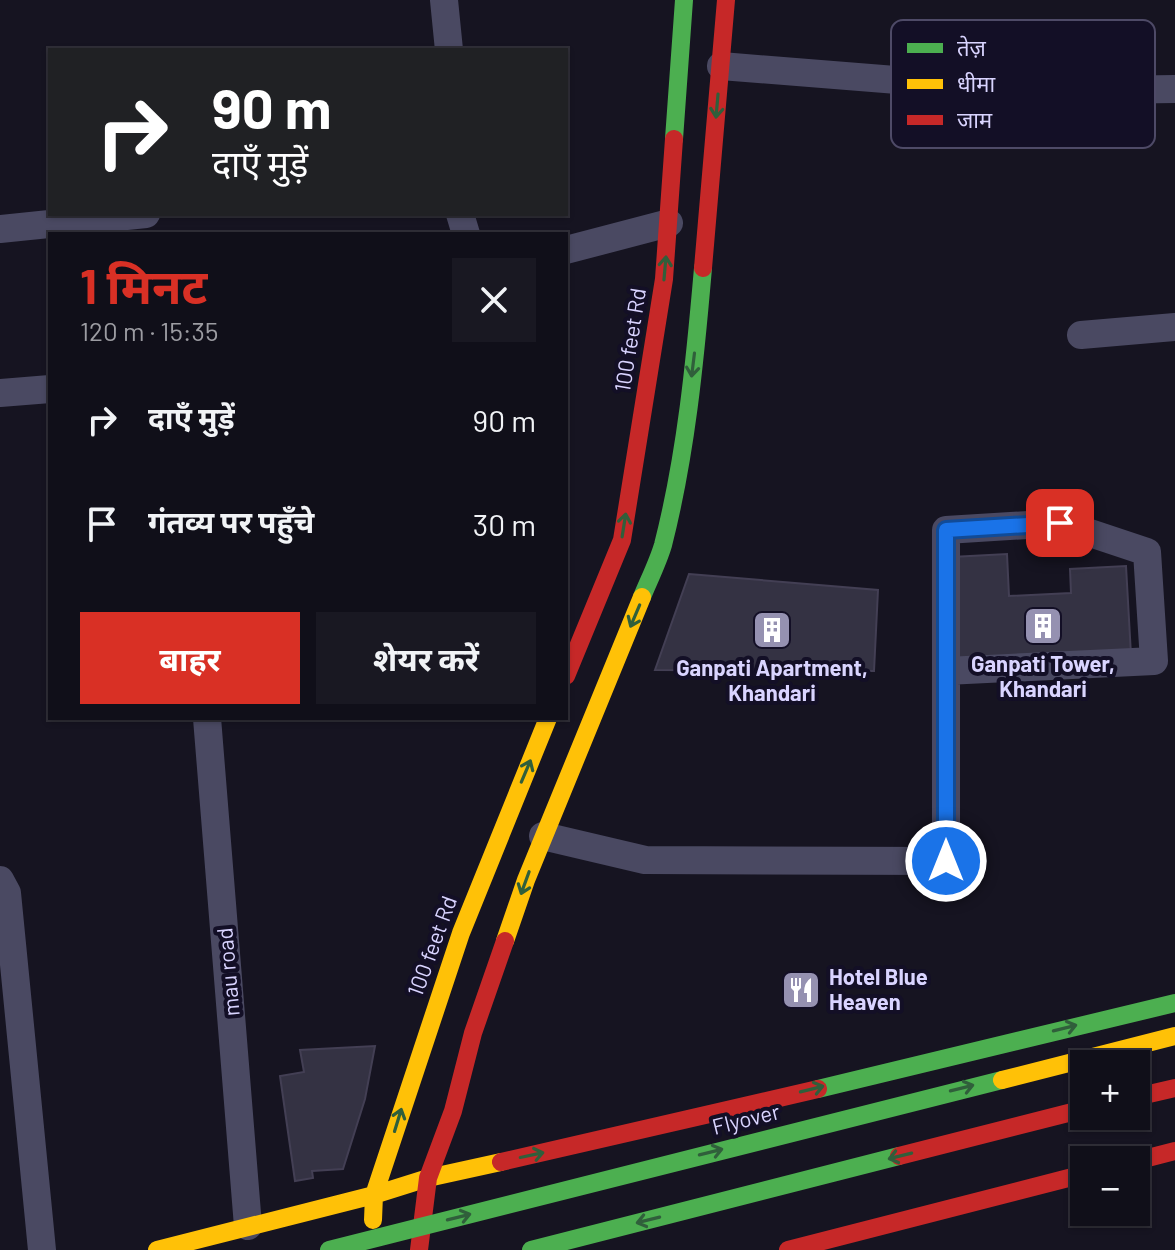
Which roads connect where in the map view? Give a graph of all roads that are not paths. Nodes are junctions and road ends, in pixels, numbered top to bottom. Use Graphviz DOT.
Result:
graph roads {
  1 [pos="444,0"];
  2 [pos="684,0"];
  3 [pos="726,0"];
  4 [pos="449,48"];
  5 [pos="721,66"];
  6 [pos="891,80"];
  7 [pos="1155,89"];
  8 [pos="1175,89"];
  9 [pos="127,216"];
  10 [pos="669,223"];
  11 [pos="0,229"];
  12 [pos="568,249"];
  13 [pos="1175,327"];
  14 [pos="1081,335"];
  15 [pos="48,389"];
  16 [pos="0,393"];
  17 [pos="568,671"];
  18 [pos="946,671"];
  19 [pos="207,720"];
  20 [pos="547,720"];
  21 [pos="543,836"];
  22 [pos="0,880"];
  23 [pos="1175,1003"];
  24 [pos="1175,1036"];
  25 [pos="12,1063"];
  26 [pos="1175,1088"];
  27 [pos="1150,1094"];
  28 [pos="1070,1113"];
  29 [pos="1175,1151"];
  30 [pos="1150,1157"];
  31 [pos="428,1178"];
  32 [pos="1070,1178"];
  33 [pos="374,1195"];
  34 [pos="248,1226"];
  35 [pos="42,1250"];
  36 [pos="157,1250"];
  37 [pos="329,1250"];
  38 [pos="372,1250"];
  39 [pos="419,1250"];
  40 [pos="531,1250"];
  41 [pos="788,1250"];
  1 -- 4 [label="street"];
  2 -- 10 [label="main road, 100 feet Rd"];
  3 -- 5 [label="main road"];
  5 -- 6 [label="street"];
  5 -- 21 [label="main road, one-way"];
  7 -- 8 [label="street"];
  9 -- 11 [label="street"];
  10 -- 12 [label="street"];
  17 -- 10 [label="main road, 100 feet Rd, one-way"];
  13 -- 14 [label="street"];
  15 -- 16 [label="street"];
  18 -- 18 [label="street"];
  18 -- 21 [label="street"];
  19 -- 34 [label="street, mau road"];
  33 -- 20 [label="main road, 100 feet Rd, one-way"];
  21 -- 31 [label="main road, one-way"];
  22 -- 25 [label="street"];
  31 -- 23 [label="main road, one-way"];
  37 -- 24 [label="main road, Flyover, one-way, bridge"];
  25 -- 35 [label="street"];
  26 -- 27 [label="main road"];
  28 -- 40 [label="main road, one-way"];
  29 -- 30 [label="main road"];
  31 -- 33 [label="main road"];
  31 -- 39 [label="main road"];
  32 -- 41 [label="main road"];
  33 -- 34 [label="main road"];
  33 -- 38 [label="main road, 100 feet Rd"];
  34 -- 36 [label="main road"];
}
